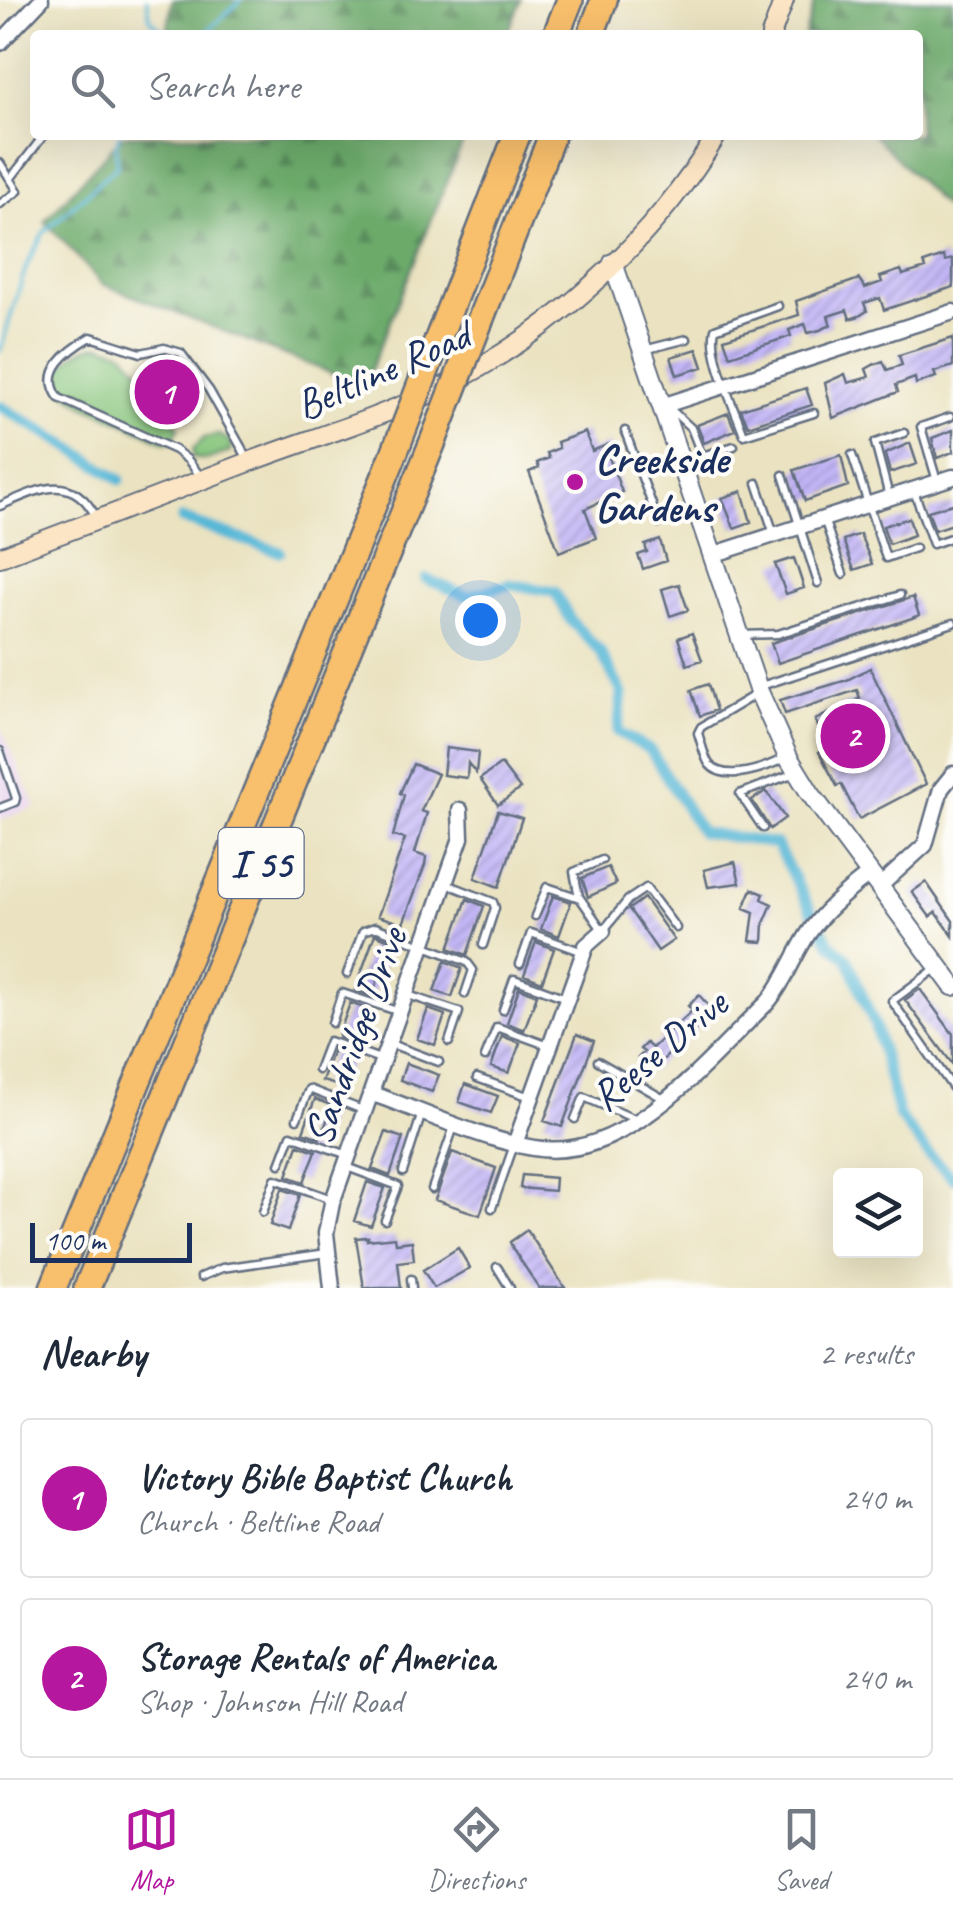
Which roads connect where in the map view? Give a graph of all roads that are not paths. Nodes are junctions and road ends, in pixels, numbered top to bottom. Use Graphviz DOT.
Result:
graph roads {
  1 [pos="42,0"];
  2 [pos="570,0"];
  3 [pos="604,0"];
  4 [pos="784,0"];
  5 [pos="558,30"];
  6 [pos="592,30"];
  7 [pos="773,30"];
  8 [pos="0,44"];
  9 [pos="40,140"];
  10 [pos="516,140"];
  11 [pos="550,140"];
  12 [pos="713,140"];
  13 [pos="0,163"];
  14 [pos="10,178"];
  15 [pos="0,204"];
  16 [pos="613,263"];
  17 [pos="778,306"];
  18 [pos="953,312"];
  19 [pos="687,339"];
  20 [pos="643,350"];
  21 [pos="726,384"];
  22 [pos="663,405"];
  23 [pos="814,413"];
  24 [pos="950,417"];
  25 [pos="625,432"];
  26 [pos="904,433"];
  27 [pos="734,446"];
  28 [pos="852,454"];
  29 [pos="680,460"];
  30 [pos="250,462"];
  31 [pos="641,475"];
  32 [pos="783,475"];
  33 [pos="953,476"];
  34 [pos="202,480"];
  35 [pos="937,482"];
  36 [pos="758,483"];
  37 [pos="913,490"];
  38 [pos="889,498"];
  39 [pos="867,504"];
  40 [pos="0,506"];
  41 [pos="697,510"];
  42 [pos="824,519"];
  43 [pos="98,520"];
  44 [pos="800,526"];
  45 [pos="774,535"];
  46 [pos="953,537"];
  47 [pos="915,548"];
  48 [pos="1,554"];
  49 [pos="712,555"];
  50 [pos="843,574"];
  51 [pos="818,583"];
  52 [pos="900,595"];
  53 [pos="953,623"];
  54 [pos="740,635"];
  55 [pos="758,690"];
  56 [pos="0,751"];
  57 [pos="793,764"];
  58 [pos="953,774"];
  59 [pos="0,808"];
  60 [pos="460,810"];
  61 [pos="762,828"];
  62 [pos="602,860"];
  63 [pos="875,880"];
  64 [pos="446,883"];
  65 [pos="580,898"];
  66 [pos="535,916"];
  67 [pos="676,928"];
  68 [pos="602,931"];
  69 [pos="483,945"];
  70 [pos="424,946"];
  71 [pos="584,952"];
  72 [pos="520,964"];
  73 [pos="939,966"];
  74 [pos="347,974"];
  75 [pos="953,986"];
  76 [pos="407,994"];
  77 [pos="465,994"];
  78 [pos="568,998"];
  79 [pos="503,1010"];
  80 [pos="401,1013"];
  81 [pos="332,1023"];
  82 [pos="449,1042"];
  83 [pos="390,1043"];
  84 [pos="550,1046"];
  85 [pos="485,1057"];
  86 [pos="384,1061"];
  87 [pos="598,1061"];
  88 [pos="439,1062"];
  89 [pos="318,1070"];
  90 [pos="477,1078"];
  91 [pos="953,1088"];
  92 [pos="373,1094"];
  93 [pos="532,1098"];
  94 [pos="665,1100"];
  95 [pos="366,1111"];
  96 [pos="423,1112"];
  97 [pos="297,1119"];
  98 [pos="575,1119"];
  99 [pos="638,1120"];
  100 [pos="455,1123"];
  101 [pos="515,1144"];
  102 [pos="348,1161"];
  103 [pos="280,1164"];
  104 [pos="403,1172"];
  105 [pos="432,1190"];
  106 [pos="333,1200"];
  107 [pos="492,1208"];
  108 [pos="263,1212"];
  109 [pos="385,1220"];
  110 [pos="328,1253"];
  111 [pos="497,1267"];
  112 [pos="201,1277"];
  113 [pos="54,1288"];
  114 [pos="87,1288"];
  115 [pos="332,1288"];
  116 [pos="510,1288"];
  1 -- 8 [label="street"];
  2 -- 5 [label="highway"];
  3 -- 6 [label="highway"];
  4 -- 7 [label="main road"];
  9 -- 14 [label="lane"];
  10 -- 113 [label="highway, I 55, bridge"];
  11 -- 114 [label="highway, I 55, bridge"];
  12 -- 16 [label="main road, Beltline Road"];
  13 -- 14 [label="lane"];
  14 -- 15 [label="lane"];
  16 -- 20 [label="street"];
  16 -- 30 [label="main road, Beltline Road"];
  17 -- 21 [label="lane"];
  18 -- 21 [label="street"];
  19 -- 20 [label="lane"];
  20 -- 22 [label="street"];
  21 -- 22 [label="street"];
  21 -- 23 [label="lane"];
  22 -- 27 [label="lane"];
  22 -- 29 [label="street"];
  24 -- 35 [label="lane"];
  25 -- 31 [label="lane"];
  26 -- 38 [label="lane"];
  28 -- 39 [label="lane"];
  29 -- 31 [label="lane"];
  29 -- 41 [label="street"];
  30 -- 34 [label="main road, Beltline Road"];
  30 -- 34 [label="lane"];
  31 -- 41 [label="lane"];
  32 -- 44 [label="lane"];
  33 -- 35 [label="street"];
  34 -- 43 [label="main road, Beltline Road"];
  35 -- 37 [label="street"];
  36 -- 45 [label="lane"];
  37 -- 38 [label="street"];
  37 -- 46 [label="lane"];
  38 -- 39 [label="street"];
  39 -- 42 [label="street"];
  39 -- 47 [label="lane"];
  40 -- 43 [label="lane"];
  41 -- 49 [label="street"];
  42 -- 44 [label="street"];
  42 -- 50 [label="lane"];
  43 -- 48 [label="main road, Beltline Road"];
  44 -- 45 [label="street"];
  44 -- 51 [label="lane"];
  45 -- 49 [label="street"];
  49 -- 54 [label="street"];
  52 -- 54 [label="lane"];
  53 -- 55 [label="lane"];
  54 -- 55 [label="street"];
  55 -- 57 [label="street"];
  55 -- 57 [label="lane"];
  56 -- 59 [label="lane"];
  57 -- 61 [label="lane"];
  57 -- 63 [label="street"];
  58 -- 63 [label="street, Reese Drive"];
  60 -- 64 [label="street, Sandridge Drive"];
  62 -- 65 [label="lane"];
  63 -- 73 [label="street"];
  63 -- 94 [label="street, Reese Drive"];
  64 -- 69 [label="lane"];
  64 -- 70 [label="street, Sandridge Drive"];
  65 -- 66 [label="lane"];
  65 -- 68 [label="lane"];
  67 -- 68 [label="lane"];
  68 -- 71 [label="street"];
  70 -- 74 [label="lane"];
  70 -- 76 [label="street, Sandridge Drive"];
  70 -- 77 [label="lane"];
  71 -- 72 [label="lane"];
  71 -- 78 [label="street"];
  73 -- 75 [label="street"];
  73 -- 91 [label="lane"];
  76 -- 80 [label="street, Sandridge Drive"];
  76 -- 82 [label="lane"];
  78 -- 79 [label="lane"];
  78 -- 84 [label="street"];
  80 -- 81 [label="lane"];
  80 -- 83 [label="street, Sandridge Drive"];
  83 -- 86 [label="street, Sandridge Drive"];
  83 -- 88 [label="lane"];
  84 -- 85 [label="lane"];
  84 -- 93 [label="street"];
  86 -- 89 [label="lane"];
  86 -- 92 [label="street, Sandridge Drive"];
  87 -- 94 [label="lane"];
  90 -- 93 [label="lane"];
  92 -- 95 [label="street, Sandridge Drive"];
  92 -- 96 [label="street, Reese Drive"];
  93 -- 101 [label="street"];
  94 -- 99 [label="street, Reese Drive"];
  95 -- 97 [label="lane"];
  95 -- 102 [label="street, Sandridge Drive"];
  96 -- 100 [label="street, Reese Drive"];
  96 -- 104 [label="lane"];
  98 -- 99 [label="lane"];
  99 -- 101 [label="street, Reese Drive"];
  100 -- 101 [label="street, Reese Drive"];
  100 -- 105 [label="lane"];
  101 -- 107 [label="lane"];
  102 -- 103 [label="lane"];
  102 -- 106 [label="street, Sandridge Drive"];
  102 -- 109 [label="lane"];
  106 -- 108 [label="lane"];
  106 -- 110 [label="street, Sandridge Drive"];
  110 -- 112 [label="lane"];
  110 -- 115 [label="street, Sandridge Drive"];
  111 -- 116 [label="lane"];
}
